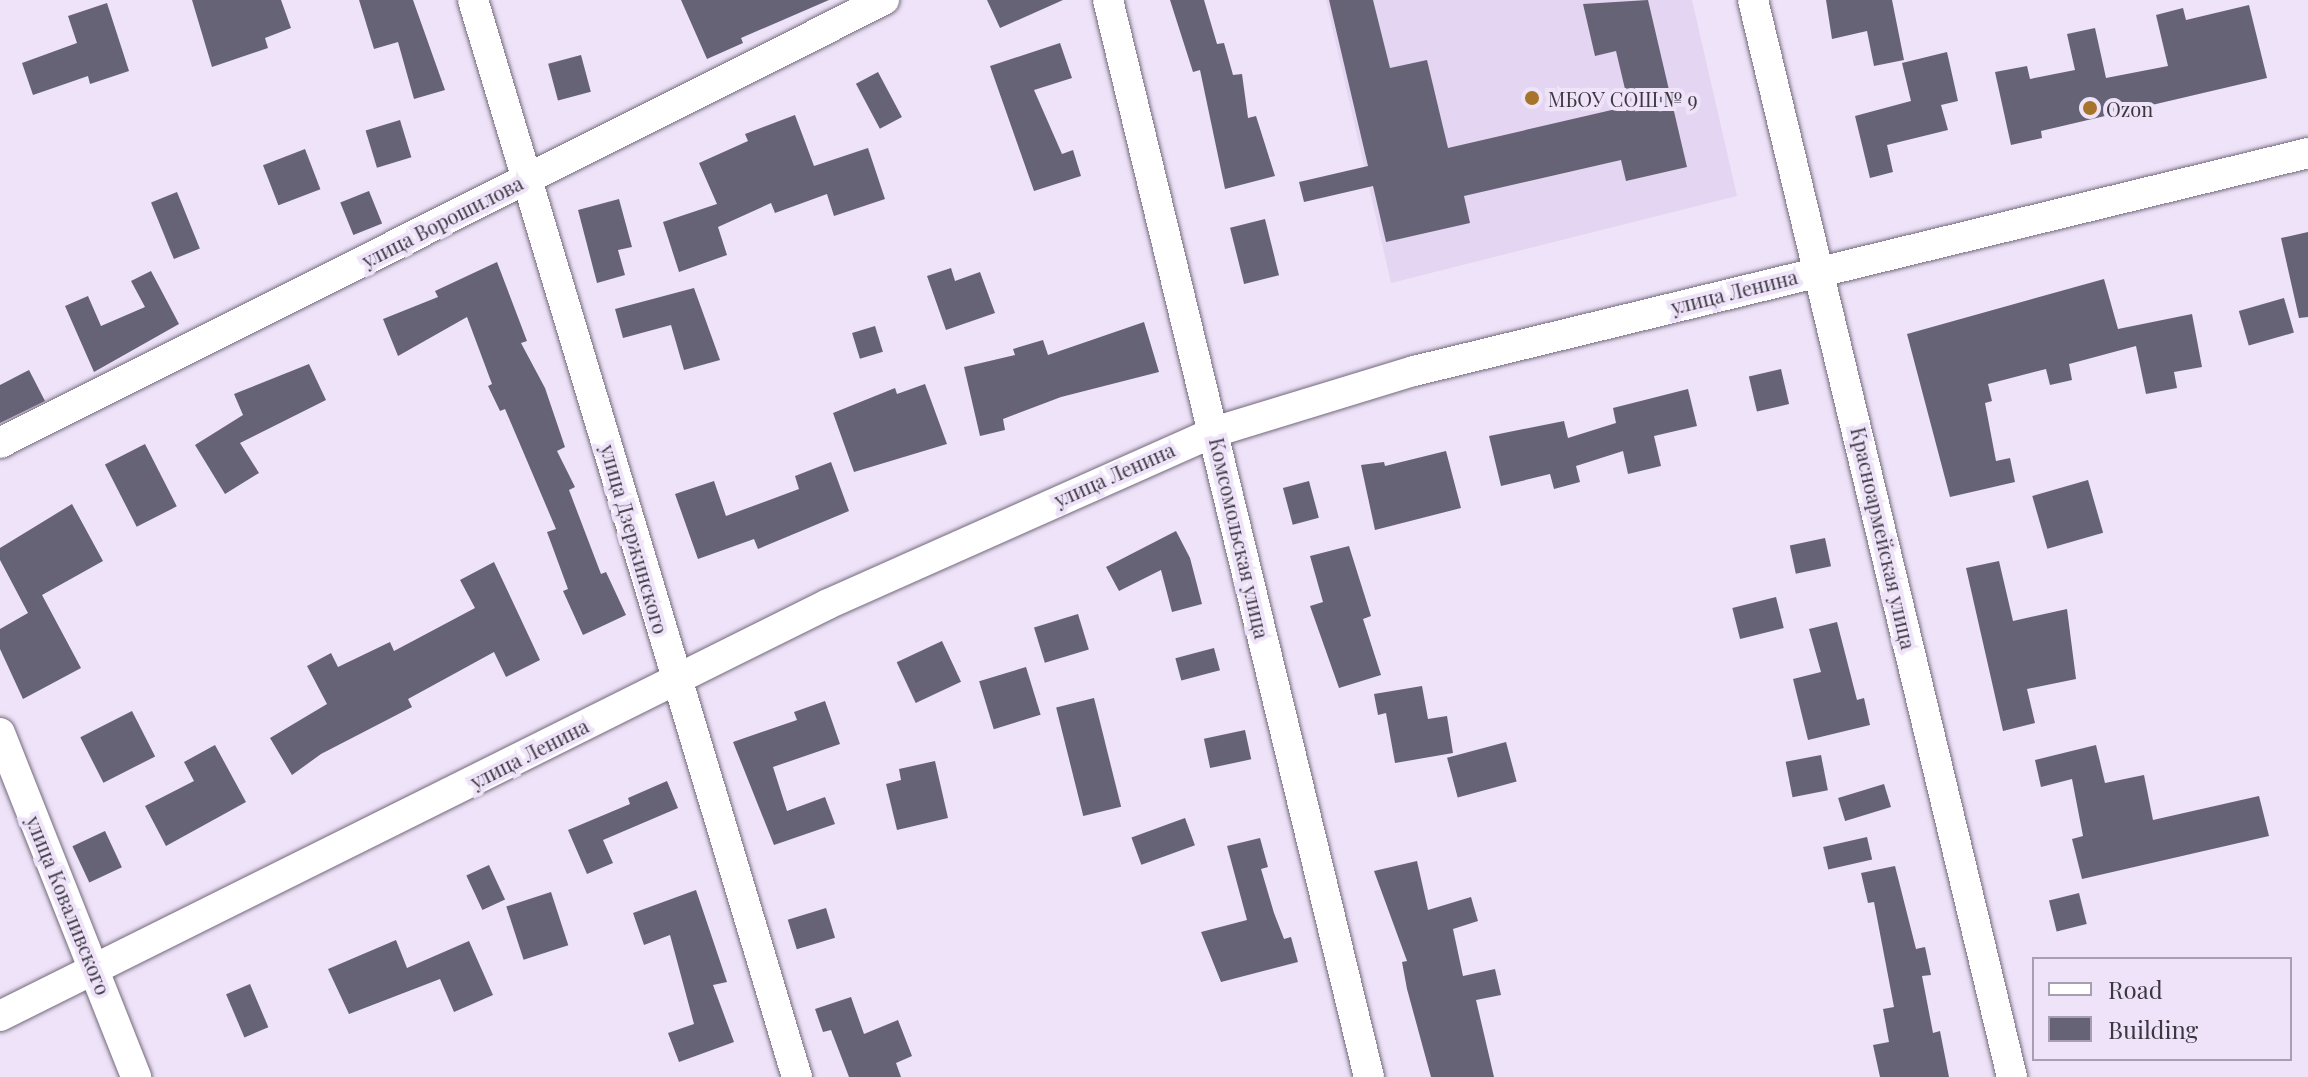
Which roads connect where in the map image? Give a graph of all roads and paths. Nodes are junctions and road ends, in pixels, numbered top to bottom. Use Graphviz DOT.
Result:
graph roads {
  1 [pos="473,0"];
  2 [pos="884,0"];
  3 [pos="1108,0"];
  4 [pos="1753,0"];
  5 [pos="2308,153"];
  6 [pos="528,177"];
  7 [pos="1821,270"];
  8 [pos="1214,432"];
  9 [pos="0,443"];
  10 [pos="677,679"];
  11 [pos="0,733"];
  12 [pos="96,969"];
  13 [pos="0,1016"];
  14 [pos="136,1077"];
  15 [pos="797,1077"];
  16 [pos="1369,1077"];
  17 [pos="2012,1077"];
  1 -- 6 [label="street, улица Дзержинского"];
  2 -- 6 [label="street, улица Ворошилова"];
  3 -- 8 [label="street, Комсомольская улица"];
  4 -- 7 [label="street, Красноармейская улица"];
  5 -- 7 [label="street, улица Ленина"];
  6 -- 9 [label="street, улица Ворошилова"];
  6 -- 10 [label="street, улица Дзержинского"];
  7 -- 8 [label="street, улица Ленина"];
  7 -- 17 [label="street, Красноармейская улица"];
  8 -- 10 [label="street, улица Ленина"];
  8 -- 16 [label="street, Комсомольская улица"];
  10 -- 12 [label="street, улица Ленина"];
  10 -- 15 [label="street, улица Дзержинского"];
  11 -- 12 [label="street, улица Коваливского"];
  12 -- 13 [label="street, улица Ленина"];
  12 -- 14 [label="street, улица Коваливского"];
}
